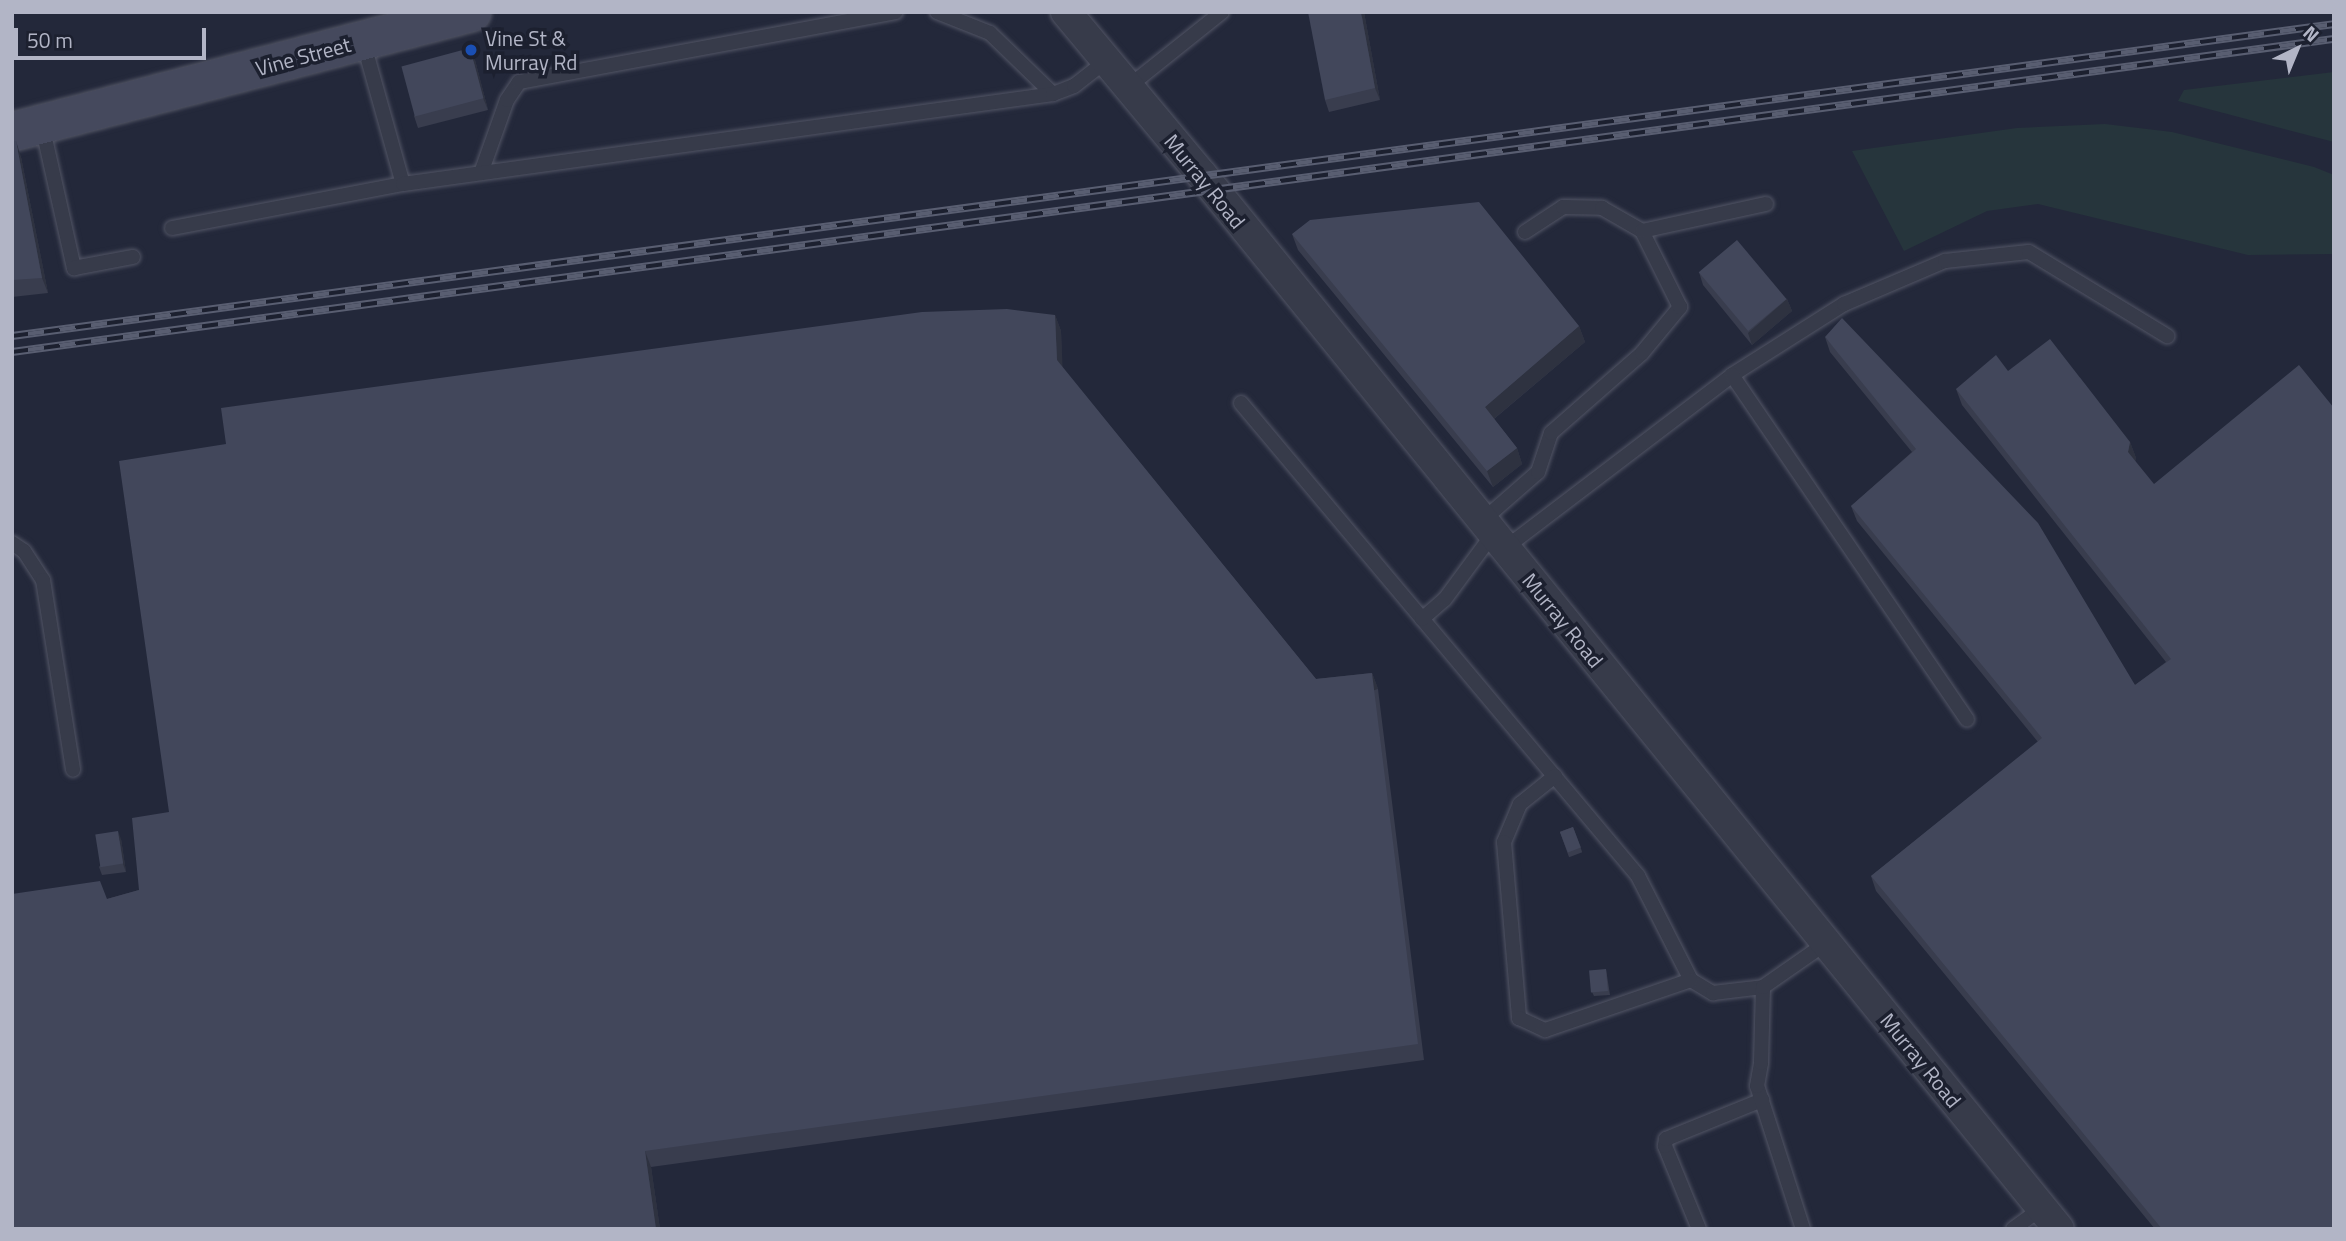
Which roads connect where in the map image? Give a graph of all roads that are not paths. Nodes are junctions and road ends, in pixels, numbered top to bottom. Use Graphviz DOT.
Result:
graph roads {
  1 [pos="472,12"];
  2 [pos="896,12"];
  3 [pos="937,12"];
  4 [pos="1066,12"];
  5 [pos="1222,12"];
  6 [pos="363,41"];
  7 [pos="1106,61"];
  8 [pos="1128,87"];
  9 [pos="1053,94"];
  10 [pos="27,128"];
  11 [pos="481,173"];
  12 [pos="403,184"];
  13 [pos="1766,204"];
  14 [pos="172,228"];
  15 [pos="1642,231"];
  16 [pos="1525,232"];
  17 [pos="133,257"];
  18 [pos="2167,336"];
  19 [pos="1732,375"];
  20 [pos="1241,403"];
  21 [pos="1493,535"];
  22 [pos="12,543"];
  23 [pos="1422,619"];
  24 [pos="1967,719"];
  25 [pos="73,770"];
  26 [pos="1556,776"];
  27 [pos="1826,943"];
  28 [pos="1691,980"];
  29 [pos="1763,987"];
  30 [pos="1762,1100"];
  31 [pos="2050,1218"];
  32 [pos="1699,1229"];
  33 [pos="1803,1229"];
  34 [pos="2013,1229"];
  1 -- 6 [label="main road, Vine Street"];
  2 -- 11 [label="lane"];
  3 -- 9 [label="lane"];
  4 -- 7 [label="street, Murray Road"];
  5 -- 8 [label="lane"];
  6 -- 10 [label="main road, Vine Street"];
  6 -- 12 [label="lane"];
  7 -- 8 [label="street, Murray Road"];
  7 -- 9 [label="lane"];
  8 -- 21 [label="street, Murray Road"];
  9 -- 11 [label="lane"];
  10 -- 17 [label="lane"];
  11 -- 12 [label="lane"];
  12 -- 14 [label="lane"];
  13 -- 15 [label="lane"];
  15 -- 16 [label="lane"];
  15 -- 21 [label="lane"];
  18 -- 19 [label="lane"];
  19 -- 21 [label="lane"];
  19 -- 24 [label="lane"];
  20 -- 23 [label="lane"];
  21 -- 23 [label="lane"];
  21 -- 27 [label="street, Murray Road"];
  22 -- 25 [label="lane"];
  23 -- 26 [label="lane"];
  26 -- 28 [label="lane"];
  26 -- 28 [label="lane"];
  27 -- 29 [label="lane"];
  27 -- 31 [label="street, Murray Road"];
  28 -- 29 [label="lane"];
  29 -- 30 [label="lane"];
  30 -- 32 [label="lane"];
  30 -- 33 [label="lane"];
  31 -- 34 [label="lane"];
}
